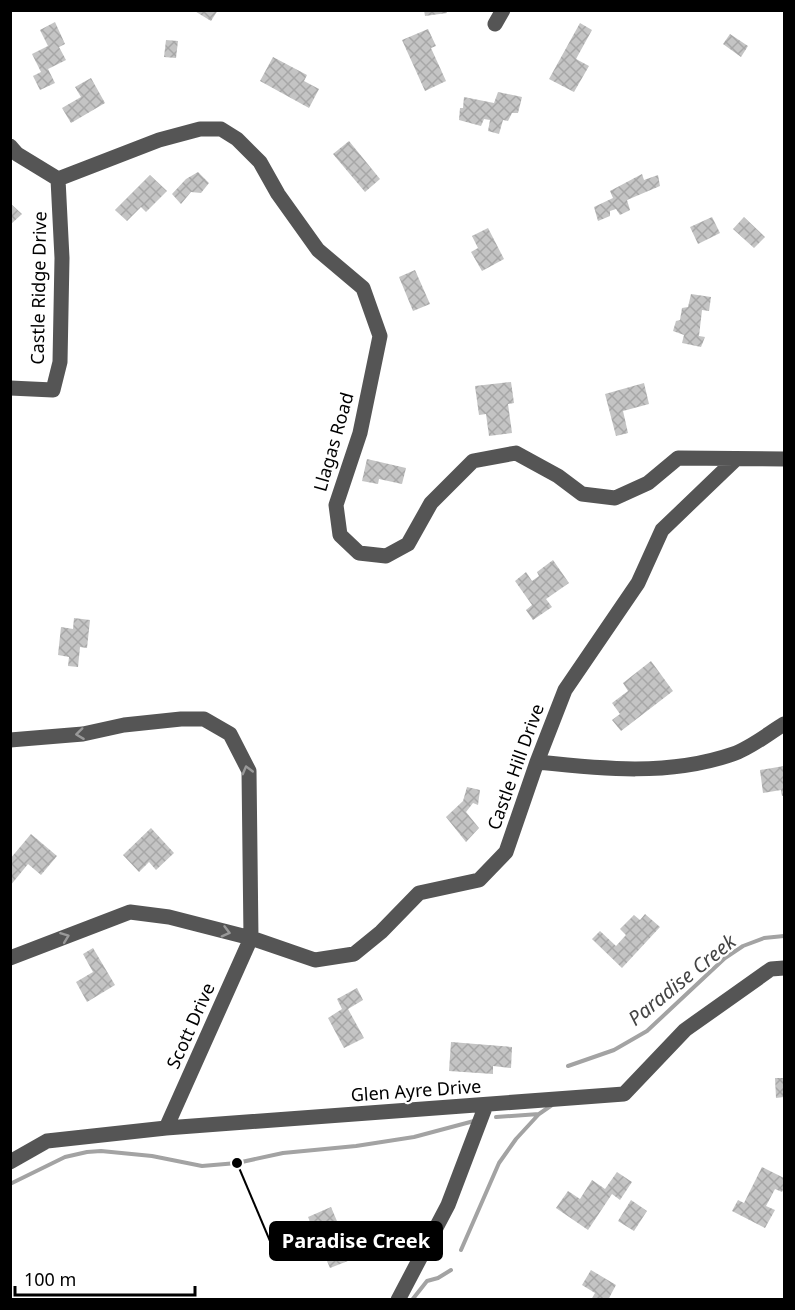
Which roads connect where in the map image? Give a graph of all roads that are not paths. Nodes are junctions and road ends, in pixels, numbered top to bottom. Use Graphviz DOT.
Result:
graph roads {
  1 [pos="10,146"];
  2 [pos="58,179"];
  3 [pos="10,388"];
  4 [pos="736,459"];
  5 [pos="784,459"];
  6 [pos="784,724"];
  7 [pos="10,740"];
  8 [pos="537,762"];
  9 [pos="251,938"];
  10 [pos="10,958"];
  11 [pos="784,968"];
  12 [pos="486,1105"];
  13 [pos="166,1128"];
  14 [pos="10,1162"];
  15 [pos="398,1299"];
  1 -- 2 [label="street"];
  2 -- 3 [label="street, Castle Ridge Drive"];
  2 -- 4 [label="street, Llagas Road"];
  4 -- 5 [label="street, Llagas Road"];
  4 -- 8 [label="street, Castle Hill Drive"];
  6 -- 8 [label="street"];
  9 -- 7 [label="street, one-way"];
  8 -- 9 [label="street, Castle Hill Drive"];
  10 -- 9 [label="street, Castle Hill Drive, one-way"];
  9 -- 13 [label="street, Scott Drive"];
  11 -- 12 [label="street, Glen Ayre Drive"];
  12 -- 13 [label="street, Glen Ayre Drive"];
  12 -- 15 [label="street"];
  13 -- 14 [label="street, Glen Ayre Drive"];
}
